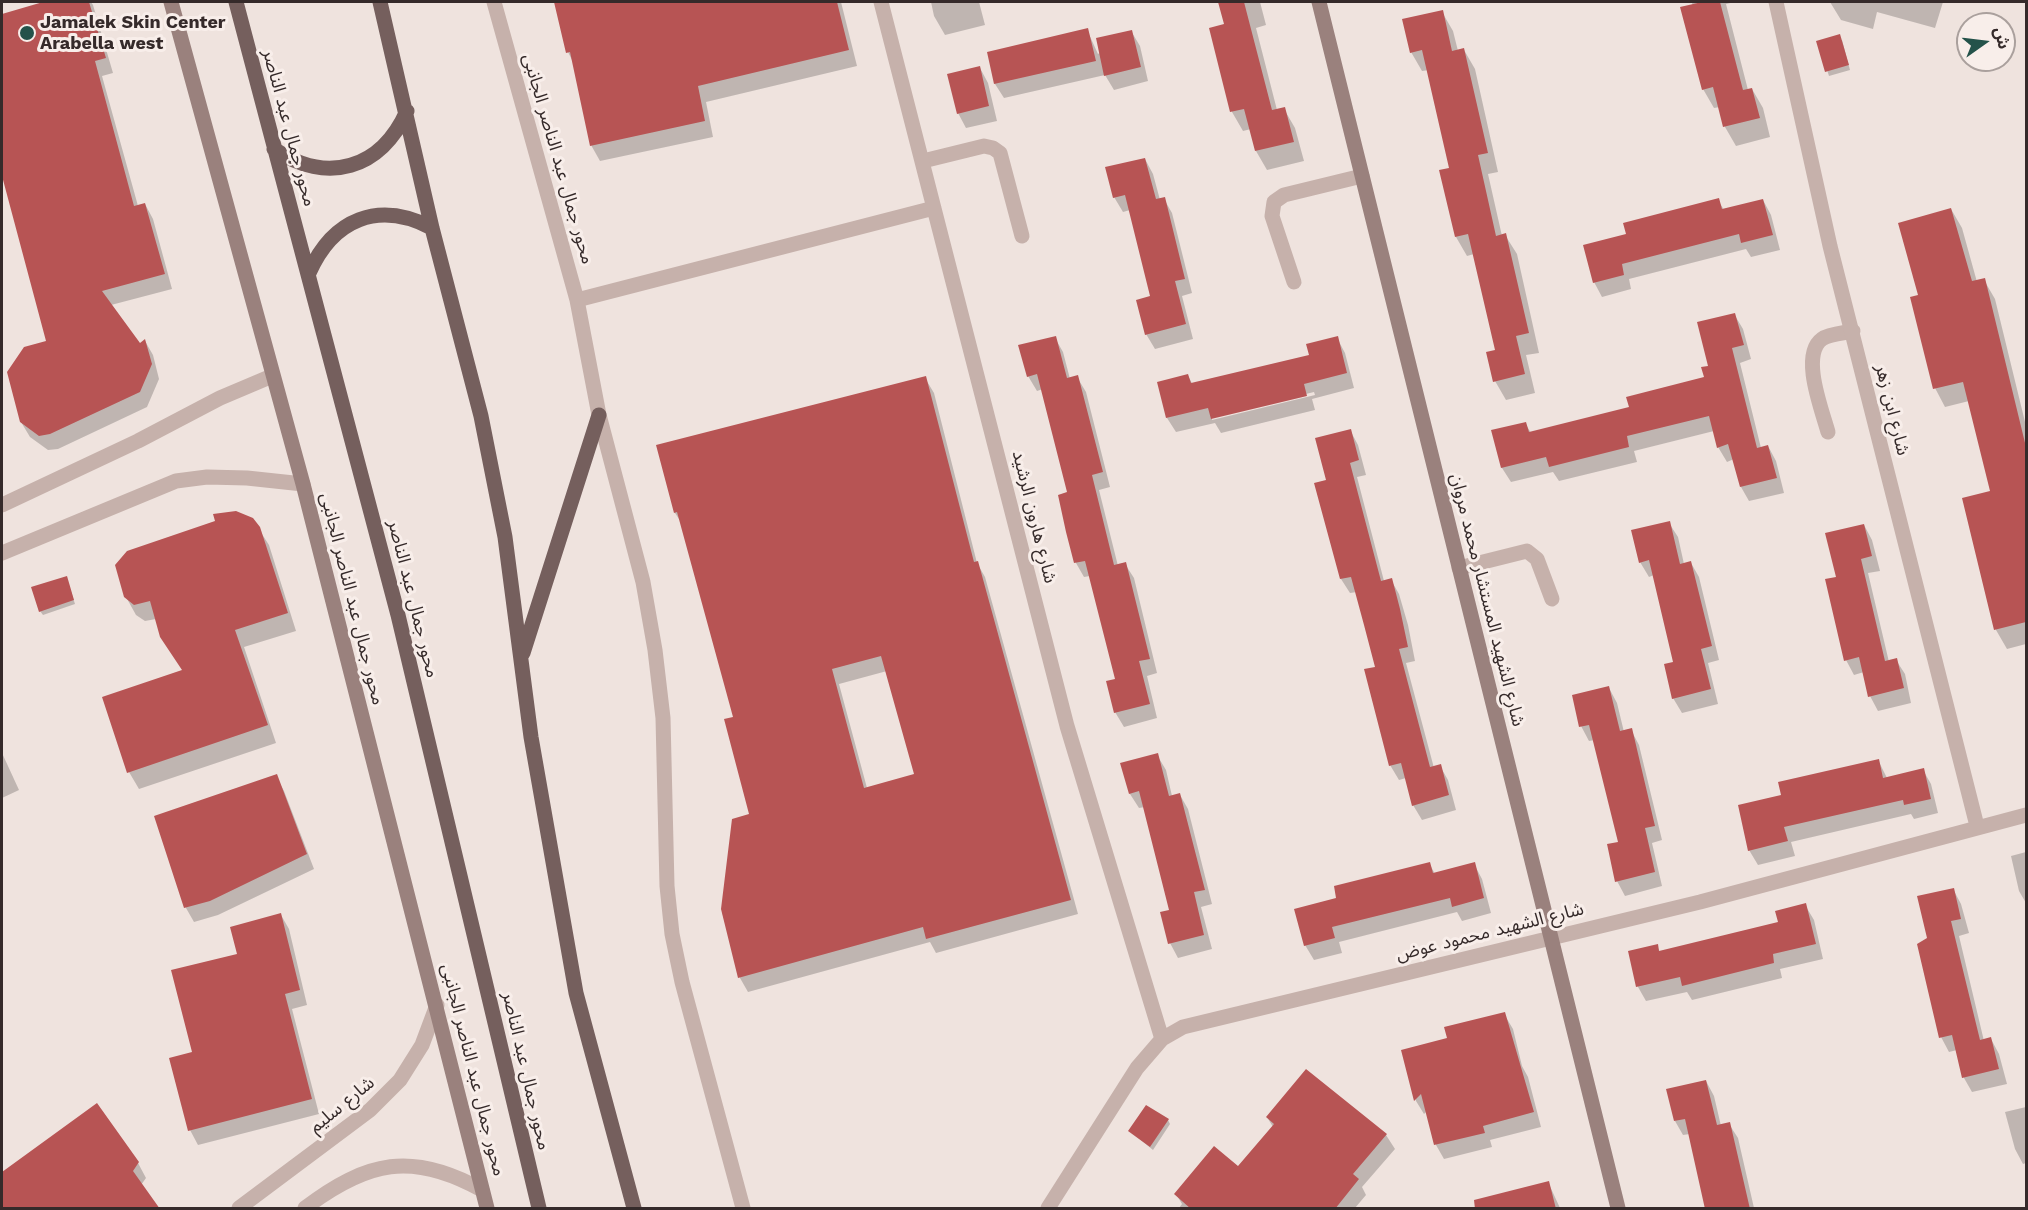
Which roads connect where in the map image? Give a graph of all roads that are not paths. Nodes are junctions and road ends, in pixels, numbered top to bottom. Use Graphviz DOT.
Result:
graph roads {
  1 [pos="171,2"];
  2 [pos="236,2"];
  3 [pos="380,2"];
  4 [pos="494,2"];
  5 [pos="881,2"];
  6 [pos="1318,2"];
  7 [pos="1776,2"];
  8 [pos="407,111"];
  9 [pos="274,149"];
  10 [pos="923,161"];
  11 [pos="1362,176"];
  12 [pos="934,208"];
  13 [pos="432,228"];
  14 [pos="1022,236"];
  15 [pos="309,273"];
  16 [pos="1294,282"];
  17 [pos="576,300"];
  18 [pos="1853,331"];
  19 [pos="272,376"];
  20 [pos="599,415"];
  21 [pos="1828,432"];
  22 [pos="303,484"];
  23 [pos="2,505"];
  24 [pos="3,549"];
  25 [pos="1459,568"];
  26 [pos="1552,599"];
  27 [pos="522,659"];
  28 [pos="2026,815"];
  29 [pos="1977,826"];
  30 [pos="1550,937"];
  31 [pos="437,1005"];
  32 [pos="1162,1039"];
  33 [pos="482,1190"];
  34 [pos="239,1209"];
  35 [pos="305,1209"];
  36 [pos="487,1209"];
  37 [pos="539,1209"];
  38 [pos="634,1209"];
  39 [pos="743,1209"];
  40 [pos="1048,1209"];
  41 [pos="1618,1209"];
  1 -- 19 [label="street, محور جمال عبد الناصر الجانبى"];
  2 -- 9 [label="main road, محور جمال عبد الناصر"];
  3 -- 8 [label="main road"];
  4 -- 17 [label="street, محور جمال عبد الناصر الجانبى"];
  5 -- 10 [label="street, شارع هارون الرشيد"];
  6 -- 11 [label="street, شارع الشهيد المستشار محمد مروان"];
  7 -- 18 [label="street, شارع ابن زهر"];
  8 -- 9 [label="main road"];
  8 -- 13 [label="main road"];
  9 -- 15 [label="main road, محور جمال عبد الناصر"];
  10 -- 12 [label="street, شارع هارون الرشيد"];
  10 -- 14 [label="street"];
  11 -- 16 [label="street"];
  11 -- 25 [label="street, شارع الشهيد المستشار محمد مروان"];
  12 -- 17 [label="street"];
  12 -- 32 [label="street, شارع هارون الرشيد"];
  13 -- 15 [label="main road"];
  13 -- 27 [label="main road"];
  15 -- 37 [label="main road, محور جمال عبد الناصر"];
  17 -- 20 [label="street, محور جمال عبد الناصر الجانبى"];
  18 -- 21 [label="street"];
  18 -- 29 [label="street, شارع ابن زهر"];
  19 -- 22 [label="street, محور جمال عبد الناصر الجانبى"];
  19 -- 23 [label="street"];
  20 -- 27 [label="main road"];
  20 -- 39 [label="street, محور جمال عبد الناصر الجانبى"];
  22 -- 24 [label="street"];
  22 -- 31 [label="street, محور جمال عبد الناصر الجانبى"];
  25 -- 26 [label="street"];
  25 -- 30 [label="street, شارع الشهيد المستشار محمد مروان"];
  27 -- 38 [label="main road"];
  28 -- 29 [label="street, شارع الشهيد محمود عوض"];
  29 -- 30 [label="street, شارع الشهيد محمود عوض"];
  30 -- 32 [label="street, شارع الشهيد محمود عوض"];
  30 -- 41 [label="street, شارع الشهيد المستشار محمد مروان"];
  31 -- 33 [label="street, محور جمال عبد الناصر الجانبى"];
  31 -- 34 [label="street, شارع سليم"];
  32 -- 40 [label="street, شارع الشهيد محمود عوض"];
  33 -- 35 [label="street"];
  33 -- 36 [label="street, محور جمال عبد الناصر الجانبى"];
}
